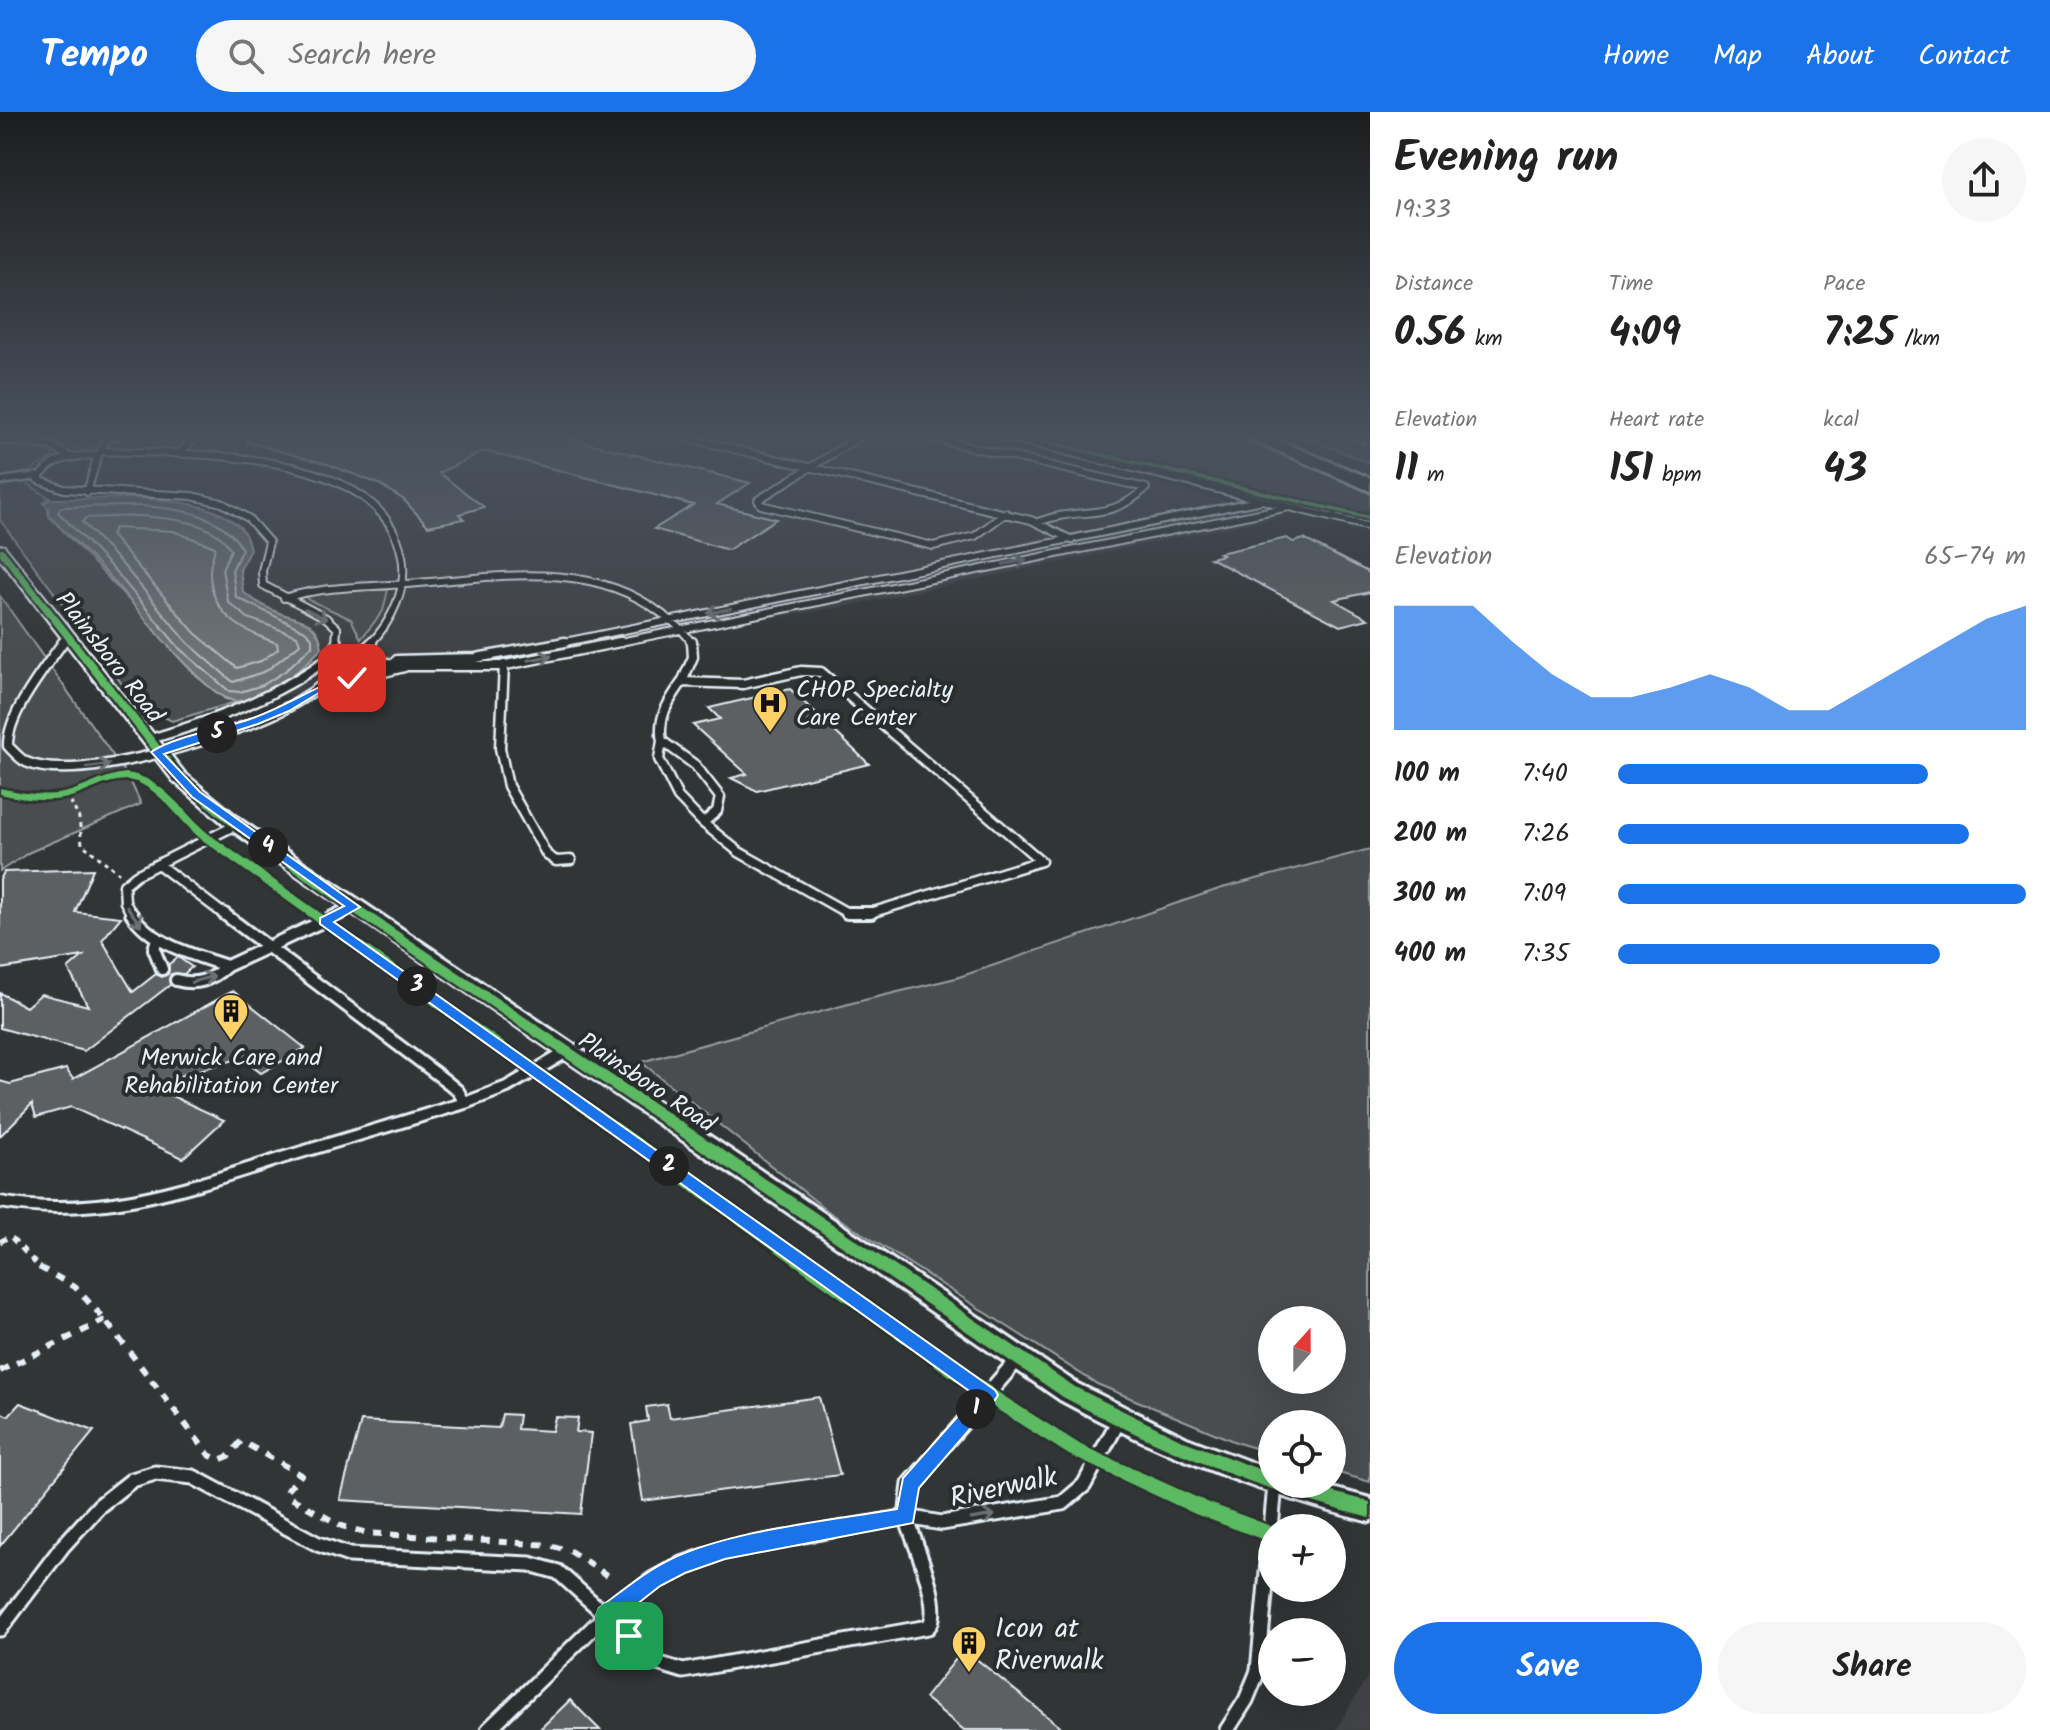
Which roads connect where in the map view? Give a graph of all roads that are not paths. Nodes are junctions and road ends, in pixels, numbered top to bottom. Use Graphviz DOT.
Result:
graph roads {
  1 [pos="236,512"];
  2 [pos="377,512"];
  3 [pos="788,512"];
  4 [pos="1000,512"];
  5 [pos="1098,512"];
  6 [pos="1205,512"];
  7 [pos="1267,512"];
  8 [pos="1307,512"];
  9 [pos="1006,513"];
  10 [pos="1038,522"];
  11 [pos="1370,527"];
  12 [pos="1070,539"];
  13 [pos="1086,548"];
  14 [pos="0,550"];
  15 [pos="402,585"];
  16 [pos="284,598"];
  17 [pos="672,620"];
  18 [pos="681,629"];
  19 [pos="67,636"];
  20 [pos="333,655"];
  21 [pos="355,658"];
  22 [pos="382,660"];
  23 [pos="504,665"];
  24 [pos="407,666"];
  25 [pos="682,682"];
  26 [pos="315,690"];
  27 [pos="662,741"];
  28 [pos="152,746"];
  29 [pos="703,823"];
  30 [pos="236,825"];
  31 [pos="571,860"];
  32 [pos="158,864"];
  33 [pos="353,907"];
  34 [pos="157,939"];
  35 [pos="270,948"];
  36 [pos="227,966"];
  37 [pos="162,969"];
  38 [pos="176,980"];
  39 [pos="565,1053"];
  40 [pos="465,1103"];
  41 [pos="0,1202"];
  42 [pos="1017,1360"];
  43 [pos="1119,1420"];
  44 [pos="1258,1479"];
  45 [pos="1274,1498"];
  46 [pos="1324,1498"];
  47 [pos="1370,1510"];
  48 [pos="906,1517"];
  49 [pos="606,1615"];
  50 [pos="0,1629"];
  51 [pos="488,1730"];
  52 [pos="1227,1730"];
  1 -- 16 [label="lane"];
  2 -- 15 [label="lane"];
  3 -- 9 [label="lane"];
  4 -- 9 [label="lane"];
  5 -- 10 [label="lane"];
  6 -- 12 [label="lane"];
  7 -- 13 [label="lane"];
  8 -- 11 [label="lane"];
  9 -- 10 [label="lane"];
  10 -- 12 [label="lane"];
  12 -- 13 [label="lane"];
  12 -- 17 [label="lane, one-way"];
  18 -- 13 [label="lane, one-way"];
  14 -- 19 [label="street, Plainsboro Road"];
  15 -- 16 [label="lane"];
  15 -- 17 [label="lane"];
  15 -- 21 [label="lane"];
  16 -- 20 [label="lane, one-way"];
  17 -- 18 [label="lane"];
  17 -- 22 [label="lane"];
  23 -- 18 [label="lane, one-way"];
  18 -- 25 [label="lane"];
  19 -- 28 [label="street, Plainsboro Road"];
  19 -- 28 [label="lane, one-way"];
  20 -- 21 [label="lane"];
  20 -- 28 [label="lane"];
  21 -- 22 [label="lane"];
  21 -- 26 [label="lane"];
  22 -- 24 [label="lane"];
  23 -- 24 [label="lane"];
  23 -- 31 [label="lane"];
  24 -- 26 [label="lane"];
  25 -- 27 [label="lane"];
  25 -- 29 [label="lane"];
  26 -- 28 [label="lane"];
  27 -- 29 [label="lane"];
  27 -- 29 [label="lane"];
  28 -- 30 [label="street, Plainsboro Road"];
  30 -- 32 [label="lane"];
  30 -- 33 [label="street, Plainsboro Road"];
  32 -- 34 [label="lane, one-way"];
  32 -- 35 [label="lane"];
  33 -- 35 [label="lane"];
  33 -- 39 [label="street, Plainsboro Road"];
  34 -- 36 [label="lane"];
  34 -- 37 [label="lane"];
  35 -- 36 [label="lane"];
  35 -- 40 [label="lane"];
  38 -- 36 [label="lane, one-way"];
  39 -- 40 [label="lane"];
  39 -- 42 [label="street, Plainsboro Road"];
  40 -- 41 [label="lane"];
  42 -- 43 [label="street, Plainsboro Road"];
  42 -- 48 [label="lane, Riverwalk"];
  43 -- 44 [label="street, Plainsboro Road"];
  48 -- 43 [label="lane, Riverwalk, one-way"];
  45 -- 52 [label="lane"];
  46 -- 47 [label="street, Plainsboro Road"];
  48 -- 49 [label="lane"];
  48 -- 49 [label="lane"];
  49 -- 50 [label="lane"];
  49 -- 51 [label="lane"];
}
